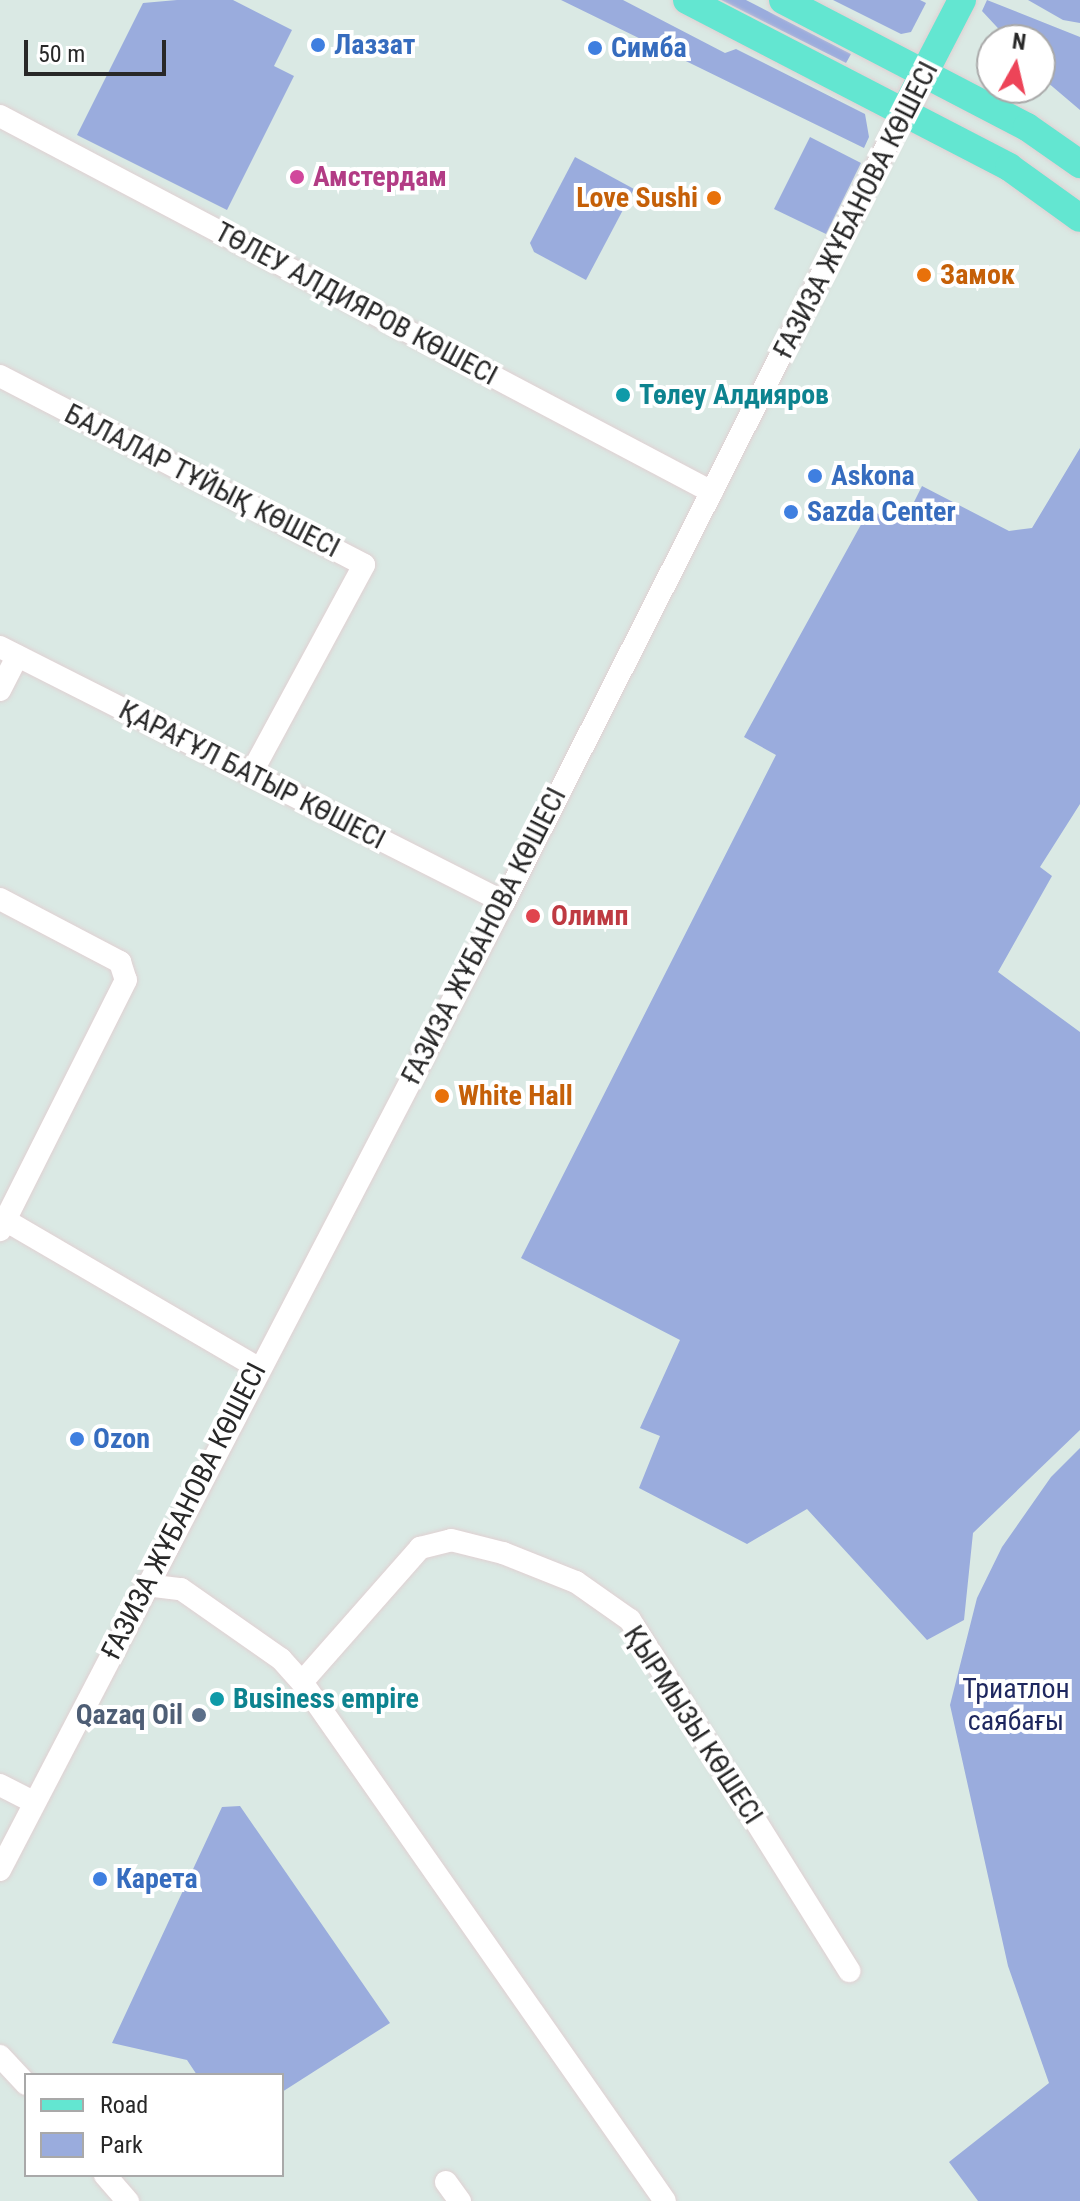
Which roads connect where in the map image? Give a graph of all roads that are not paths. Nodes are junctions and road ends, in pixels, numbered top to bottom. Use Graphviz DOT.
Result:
graph roads {
  1 [pos="687,0"];
  2 [pos="783,0"];
  3 [pos="962,0"];
  4 [pos="924,72"];
  5 [pos="904,112"];
  6 [pos="0,116"];
  7 [pos="1080,164"];
  8 [pos="1080,218"];
  9 [pos="0,376"];
  10 [pos="712,492"];
  11 [pos="9,652"];
  12 [pos="0,690"];
  13 [pos="251,774"];
  14 [pos="0,899"];
  15 [pos="504,902"];
  16 [pos="3,1225"];
  17 [pos="258,1368"];
  18 [pos="146,1585"];
  19 [pos="302,1682"];
  20 [pos="0,1785"];
  21 [pos="34,1802"];
  22 [pos="0,1870"];
  23 [pos="849,1971"];
  24 [pos="0,2056"];
  25 [pos="24,2082"];
  26 [pos="107,2177"];
  27 [pos="446,2182"];
  28 [pos="128,2201"];
  29 [pos="460,2201"];
  30 [pos="665,2201"];
  1 -- 5 [label="main road"];
  2 -- 4 [label="main road"];
  3 -- 4 [label="main road, ҒАЗИЗА ЖҰБАНОВА КӨШЕСІ"];
  4 -- 5 [label="main road, ҒАЗИЗА ЖҰБАНОВА КӨШЕСІ"];
  4 -- 7 [label="main road"];
  5 -- 8 [label="main road"];
  5 -- 10 [label="street, ҒАЗИЗА ЖҰБАНОВА КӨШЕСІ"];
  6 -- 10 [label="street, ТӨЛЕУ АЛДИЯРОВ КӨШЕСІ"];
  9 -- 13 [label="street, БАЛАЛАР ТҰЙЫҚ КӨШЕСІ"];
  10 -- 15 [label="street, ҒАЗИЗА ЖҰБАНОВА КӨШЕСІ"];
  11 -- 12 [label="street"];
  11 -- 13 [label="street, ҚАРАҒҰЛ БАТЫР КӨШЕСІ"];
  13 -- 15 [label="street, ҚАРАҒҰЛ БАТЫР КӨШЕСІ"];
  14 -- 16 [label="street"];
  15 -- 17 [label="street, ҒАЗИЗА ЖҰБАНОВА КӨШЕСІ"];
  16 -- 17 [label="street"];
  17 -- 18 [label="street, ҒАЗИЗА ЖҰБАНОВА КӨШЕСІ"];
  18 -- 19 [label="street"];
  18 -- 21 [label="street, ҒАЗИЗА ЖҰБАНОВА КӨШЕСІ"];
  19 -- 23 [label="street, ҚЫРМЫЗЫ КӨШЕСІ"];
  19 -- 30 [label="street"];
  20 -- 21 [label="street"];
  21 -- 22 [label="street, ҒАЗИЗА ЖҰБАНОВА КӨШЕСІ"];
  24 -- 25 [label="street"];
  26 -- 28 [label="street"];
  27 -- 29 [label="street"];
}
